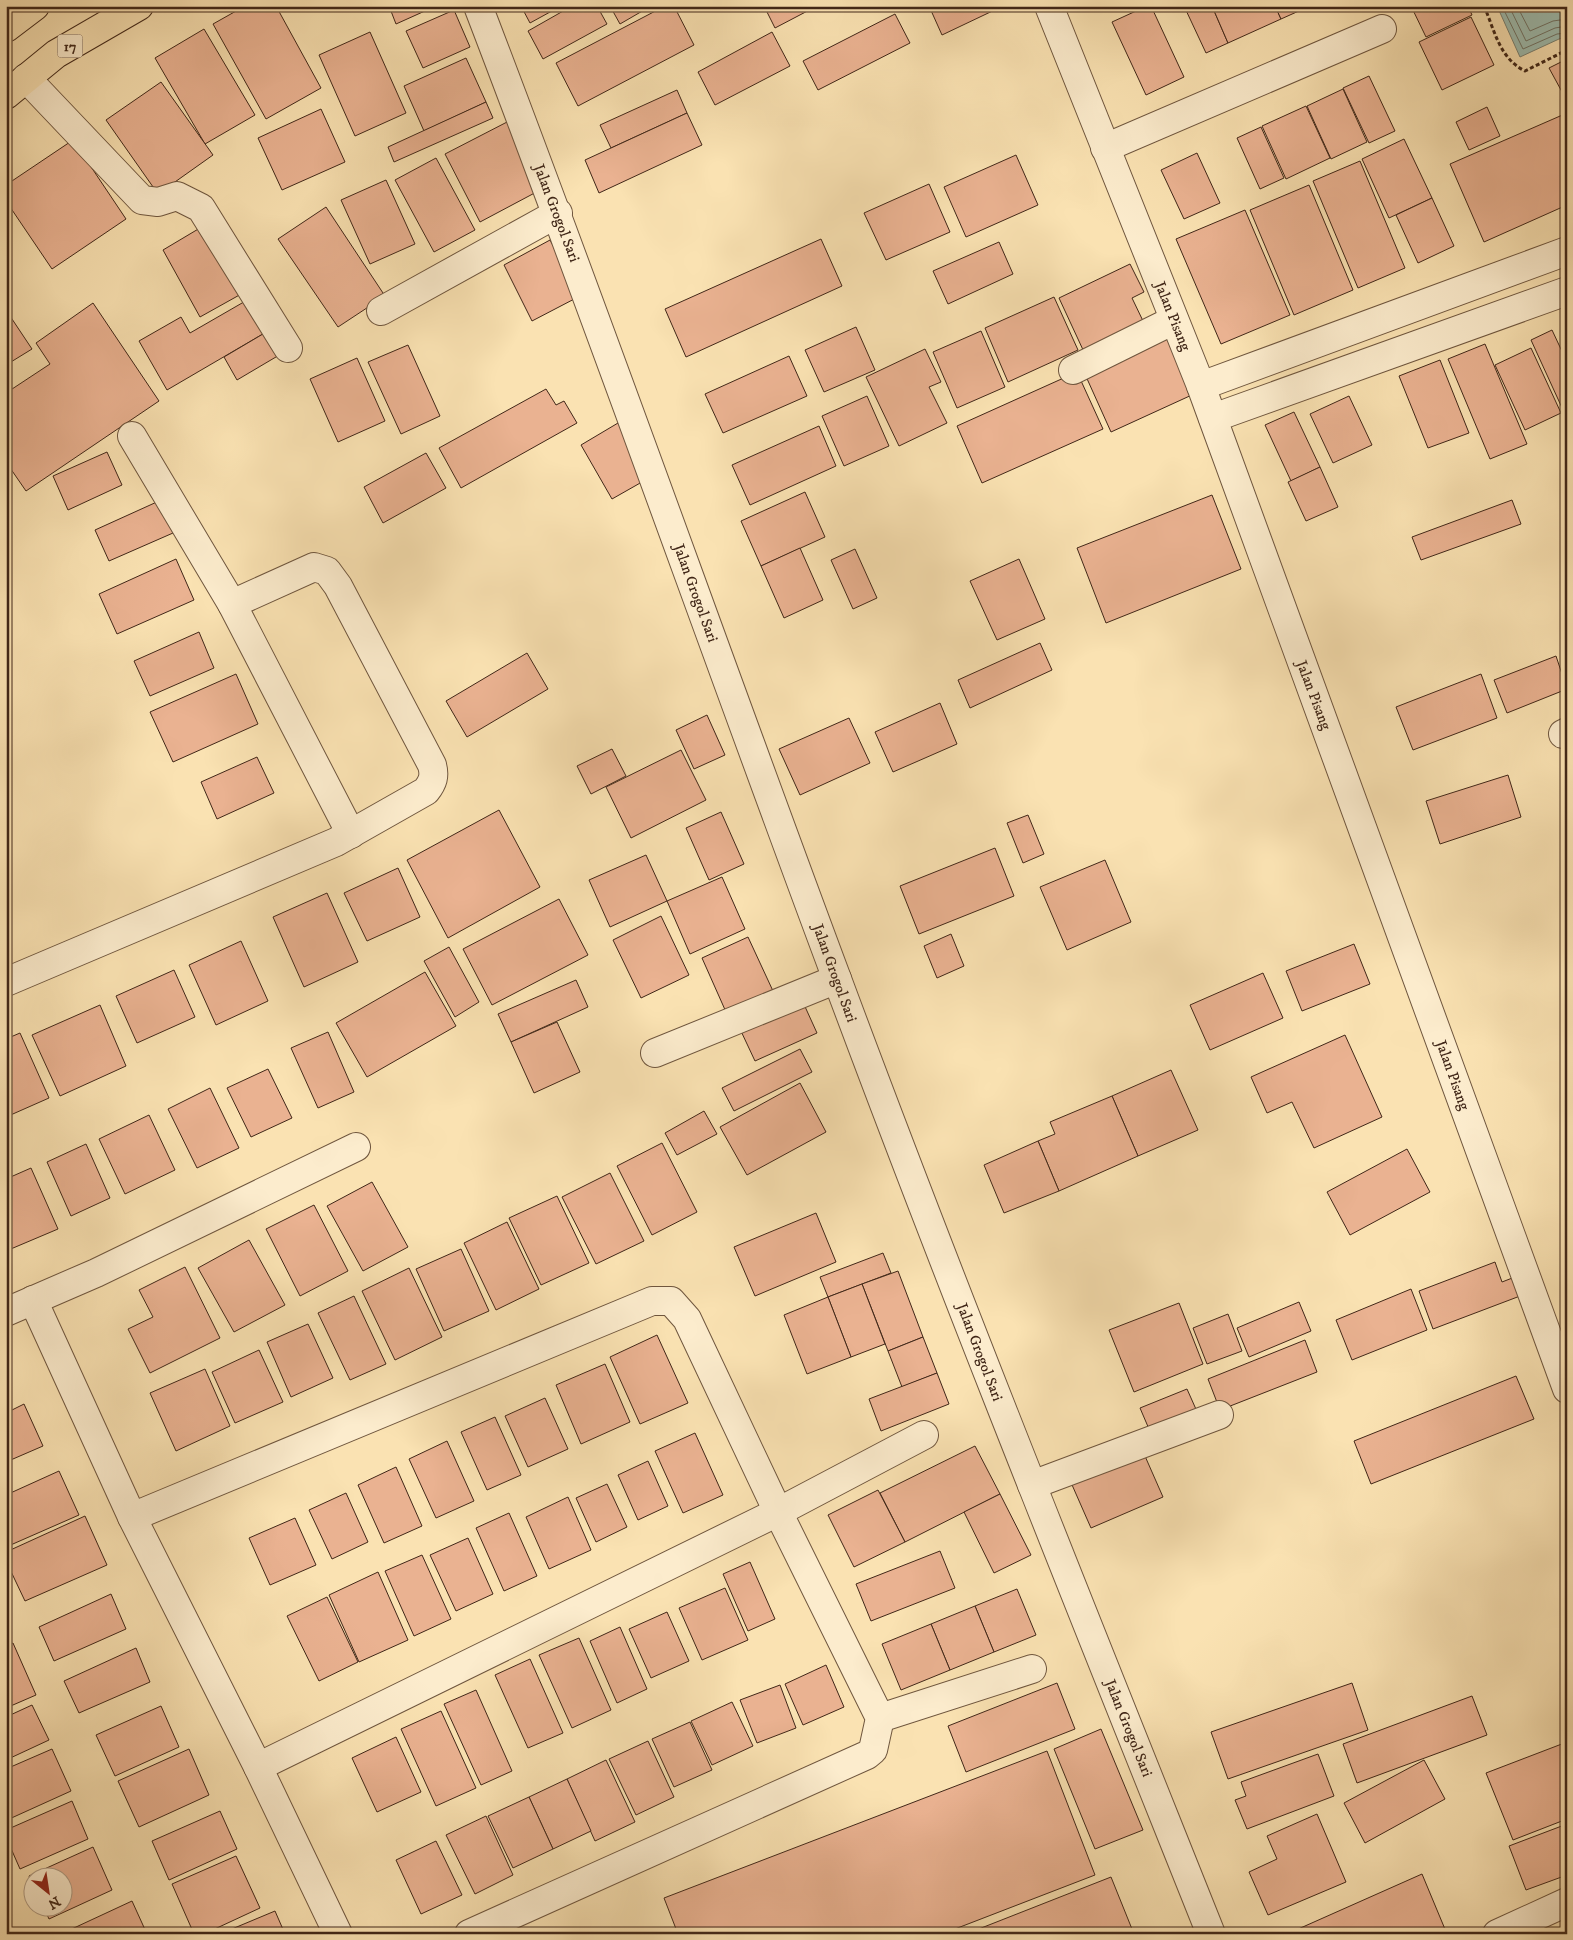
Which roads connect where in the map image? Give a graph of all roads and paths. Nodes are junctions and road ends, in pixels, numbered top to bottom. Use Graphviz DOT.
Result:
graph roads {
  1 [pos="36,6"];
  2 [pos="139,6"];
  3 [pos="478,6"];
  4 [pos="1049,6"];
  5 [pos="1484,6"];
  6 [pos="6,28"];
  7 [pos="1382,29"];
  8 [pos="1567,50"];
  9 [pos="16,87"];
  10 [pos="1105,148"];
  11 [pos="558,213"];
  12 [pos="1567,251"];
  13 [pos="1567,291"];
  14 [pos="381,311"];
  15 [pos="1174,320"];
  16 [pos="288,348"];
  17 [pos="1073,370"];
  18 [pos="1201,386"];
  19 [pos="1213,418"];
  20 [pos="132,436"];
  21 [pos="232,604"];
  22 [pos="351,834"];
  23 [pos="837,979"];
  24 [pos="6,982"];
  25 [pos="655,1053"];
  26 [pos="356,1147"];
  27 [pos="33,1300"];
  28 [pos="6,1312"];
  29 [pos="1567,1389"];
  30 [pos="1218,1415"];
  31 [pos="924,1435"];
  32 [pos="1032,1485"];
  33 [pos="778,1512"];
  34 [pos="132,1517"];
  35 [pos="1032,1669"];
  36 [pos="880,1718"];
  37 [pos="258,1767"];
  38 [pos="1567,1902"];
  39 [pos="338,1934"];
  40 [pos="469,1934"];
  41 [pos="1211,1934"];
  42 [pos="1497,1934"];
  1 -- 6 [label="highway"];
  2 -- 9 [label="highway, 17"];
  3 -- 11 [label="street, Jalan Grogol Sari"];
  4 -- 10 [label="street, Jalan Pisang"];
  5 -- 8 [label="path"];
  7 -- 10 [label="street"];
  9 -- 16 [label="street"];
  10 -- 15 [label="street, Jalan Pisang"];
  11 -- 14 [label="street"];
  11 -- 23 [label="street, Jalan Grogol Sari"];
  12 -- 18 [label="street"];
  13 -- 19 [label="street"];
  15 -- 17 [label="street"];
  15 -- 18 [label="street, Jalan Pisang"];
  18 -- 19 [label="street, Jalan Pisang"];
  19 -- 29 [label="street, Jalan Pisang"];
  20 -- 21 [label="street"];
  21 -- 22 [label="street"];
  21 -- 22 [label="street"];
  22 -- 24 [label="street"];
  23 -- 25 [label="street"];
  23 -- 32 [label="street, Jalan Grogol Sari"];
  26 -- 27 [label="street"];
  27 -- 28 [label="street"];
  27 -- 34 [label="street"];
  30 -- 32 [label="street"];
  31 -- 33 [label="street"];
  32 -- 41 [label="street, Jalan Grogol Sari"];
  33 -- 34 [label="street"];
  33 -- 36 [label="street"];
  33 -- 37 [label="street"];
  34 -- 37 [label="street"];
  35 -- 36 [label="street"];
  36 -- 40 [label="street"];
  37 -- 39 [label="street"];
  38 -- 42 [label="street"];
}
